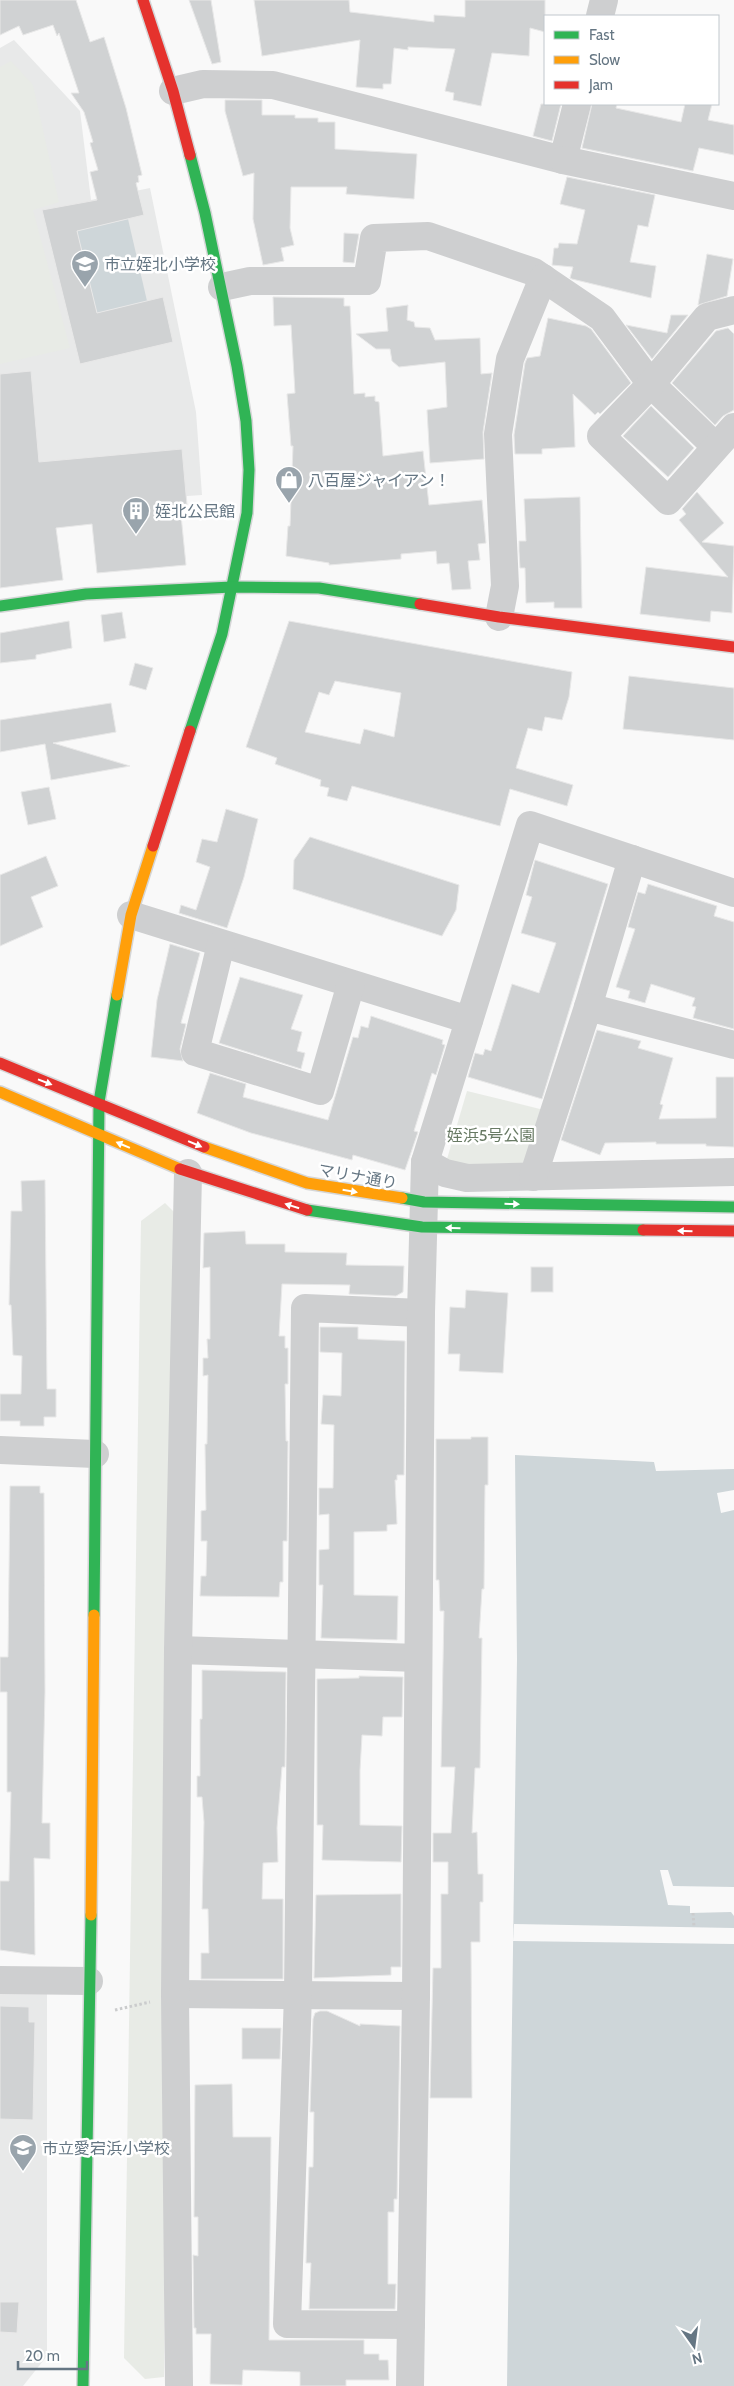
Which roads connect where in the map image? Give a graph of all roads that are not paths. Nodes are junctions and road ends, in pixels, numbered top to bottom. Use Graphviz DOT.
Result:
graph roads {
  1 [pos="143,0"];
  2 [pos="604,0"];
  3 [pos="600,15"];
  4 [pos="173,91"];
  5 [pos="577,105"];
  6 [pos="563,160"];
  7 [pos="734,196"];
  8 [pos="543,278"];
  9 [pos="222,287"];
  10 [pos="734,310"];
  11 [pos="651,384"];
  12 [pos="734,427"];
  13 [pos="715,446"];
  14 [pos="232,587"];
  15 [pos="0,606"];
  16 [pos="499,617"];
  17 [pos="734,647"];
  18 [pos="632,859"];
  19 [pos="734,893"];
  20 [pos="131,915"];
  21 [pos="221,944"];
  22 [pos="351,984"];
  23 [pos="588,1007"];
  24 [pos="469,1020"];
  25 [pos="734,1045"];
  26 [pos="0,1063"];
  27 [pos="0,1092"];
  28 [pos="99,1102"];
  29 [pos="99,1134"];
  30 [pos="425,1162"];
  31 [pos="734,1172"];
  32 [pos="188,1173"];
  33 [pos="534,1177"];
  34 [pos="734,1207"];
  35 [pos="423,1215"];
  36 [pos="734,1231"];
  37 [pos="421,1312"];
  38 [pos="0,1450"];
  39 [pos="95,1454"];
  40 [pos="178,1650"];
  41 [pos="300,1654"];
  42 [pos="418,1658"];
  43 [pos="0,1980"];
  44 [pos="89,1981"];
  45 [pos="174,1994"];
  46 [pos="298,1994"];
  47 [pos="416,1996"];
  48 [pos="411,2325"];
  49 [pos="83,2386"];
  50 [pos="179,2386"];
  51 [pos="410,2386"];
  1 -- 4 [label="street"];
  2 -- 3 [label="street"];
  4 -- 6 [label="street"];
  4 -- 9 [label="street"];
  5 -- 6 [label="street"];
  6 -- 7 [label="street"];
  8 -- 9 [label="street"];
  8 -- 11 [label="street"];
  8 -- 16 [label="street"];
  9 -- 14 [label="street"];
  10 -- 11 [label="street"];
  11 -- 13 [label="street"];
  11 -- 13 [label="street"];
  12 -- 13 [label="street"];
  14 -- 15 [label="street"];
  14 -- 16 [label="street"];
  14 -- 20 [label="street"];
  16 -- 17 [label="street"];
  18 -- 19 [label="street"];
  18 -- 23 [label="street"];
  18 -- 24 [label="street"];
  20 -- 21 [label="street"];
  20 -- 28 [label="street"];
  21 -- 22 [label="street"];
  21 -- 22 [label="street"];
  22 -- 24 [label="street"];
  23 -- 25 [label="street"];
  23 -- 33 [label="street"];
  24 -- 30 [label="street"];
  26 -- 28 [label="street, マリナ通り, one-way"];
  27 -- 29 [label="street, マリナ通り"];
  28 -- 29 [label="street"];
  28 -- 35 [label="street, マリナ通り, one-way"];
  32 -- 29 [label="street, マリナ通り, one-way"];
  29 -- 39 [label="street"];
  30 -- 33 [label="street"];
  30 -- 35 [label="street"];
  31 -- 33 [label="street"];
  35 -- 32 [label="street, マリナ通り, one-way"];
  32 -- 40 [label="street"];
  35 -- 34 [label="street, マリナ通り, one-way"];
  36 -- 35 [label="street, マリナ通り, one-way"];
  35 -- 37 [label="street"];
  37 -- 41 [label="street"];
  37 -- 42 [label="street"];
  38 -- 39 [label="street"];
  39 -- 44 [label="street"];
  40 -- 41 [label="street"];
  40 -- 45 [label="street"];
  41 -- 42 [label="street"];
  41 -- 46 [label="street"];
  42 -- 47 [label="street"];
  43 -- 44 [label="street"];
  44 -- 49 [label="street"];
  45 -- 46 [label="street"];
  45 -- 50 [label="street"];
  46 -- 47 [label="street"];
  46 -- 48 [label="street"];
  47 -- 48 [label="street"];
  48 -- 51 [label="street"];
}
